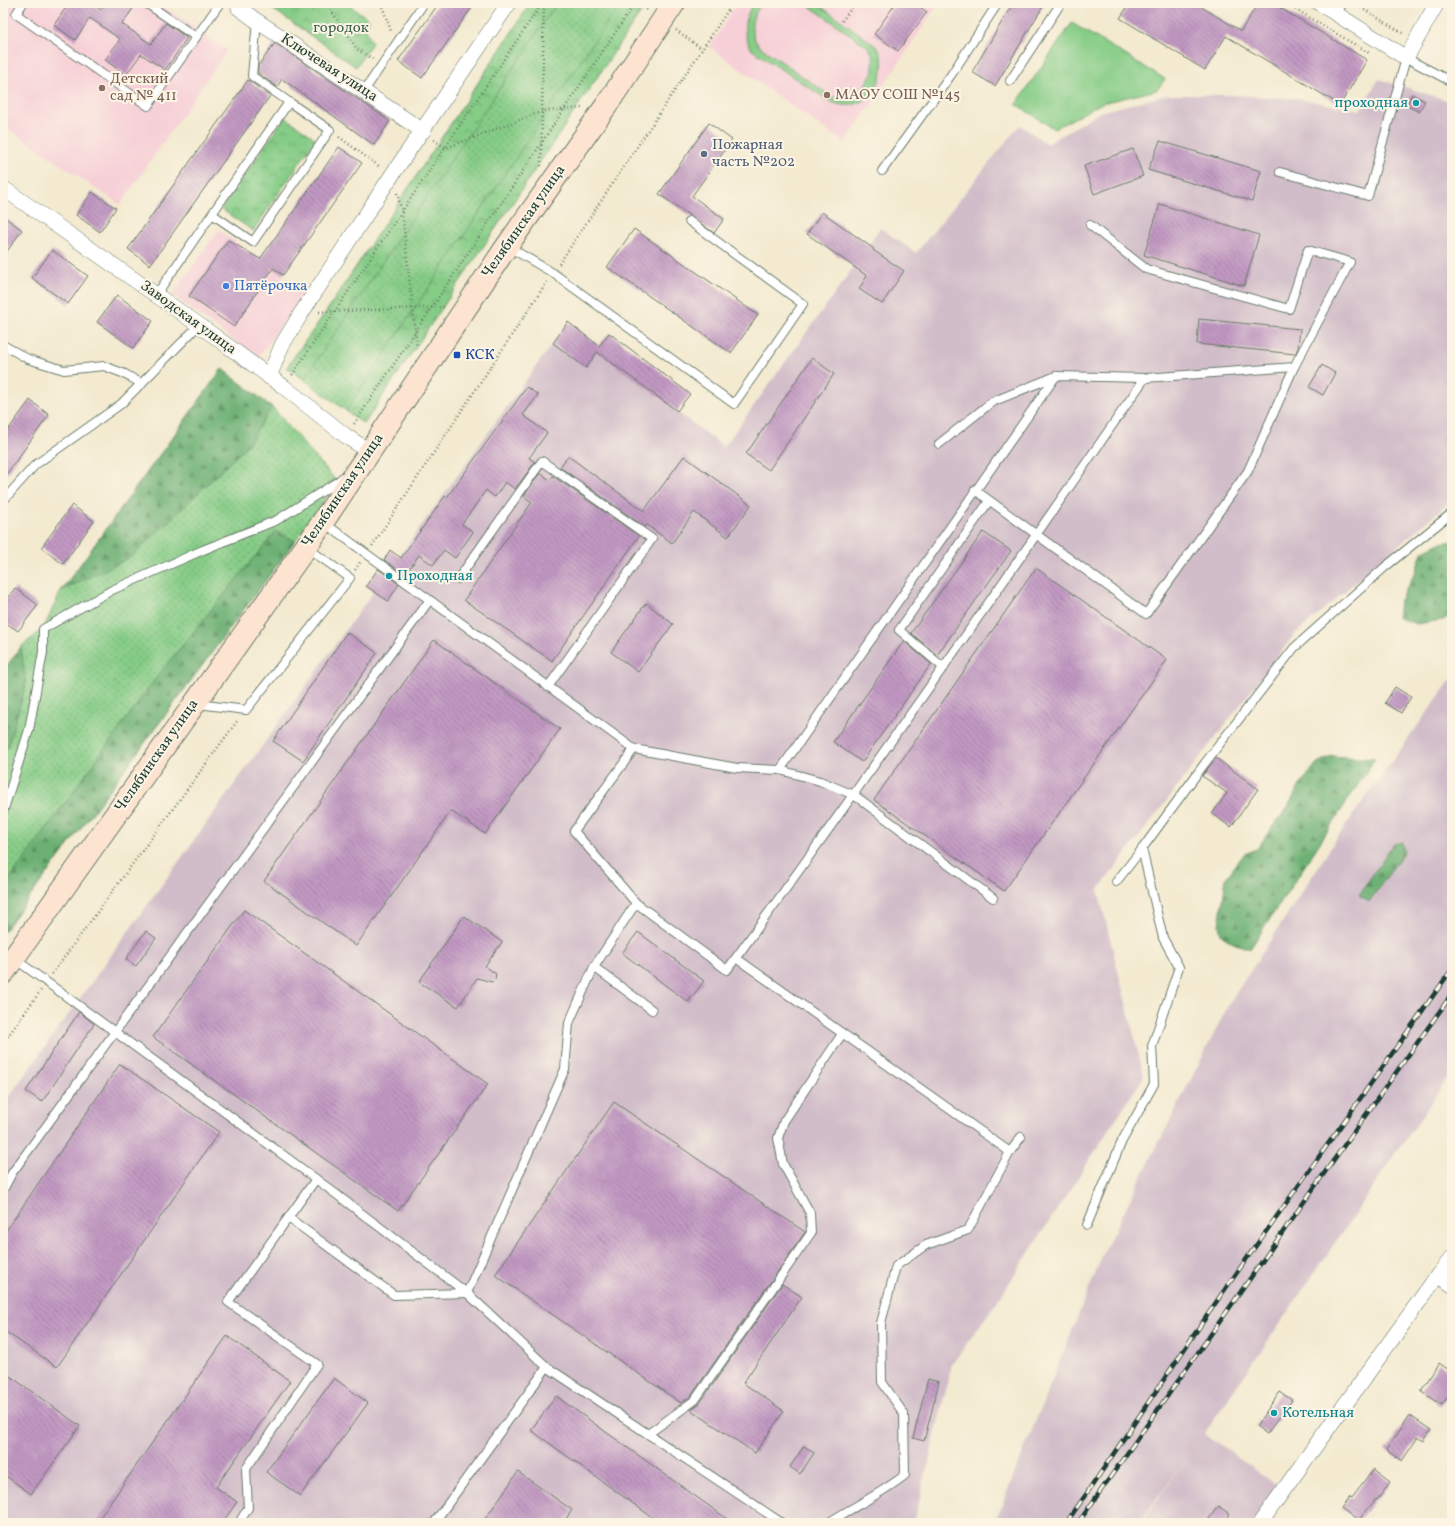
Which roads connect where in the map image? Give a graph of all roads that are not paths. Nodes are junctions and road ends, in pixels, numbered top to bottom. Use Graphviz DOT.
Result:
graph roads {
  1 [pos="23,3"];
  2 [pos="146,3"];
  3 [pos="220,3"];
  4 [pos="241,3"];
  5 [pos="424,3"];
  6 [pos="509,3"];
  7 [pos="674,3"];
  8 [pos="998,3"];
  9 [pos="1060,3"];
  10 [pos="1319,3"];
  11 [pos="1437,3"];
  12 [pos="1340,9"];
  13 [pos="257,21"];
  14 [pos="196,37"];
  15 [pos="1406,58"];
  16 [pos="1010,81"];
  17 [pos="1452,82"];
  18 [pos="364,91"];
  19 [pos="289,102"];
  20 [pos="423,131"];
  21 [pos="882,171"];
  22 [pos="1280,172"];
  23 [pos="3,188"];
  24 [pos="212,214"];
  25 [pos="689,221"];
  26 [pos="1090,225"];
  27 [pos="507,246"];
  28 [pos="156,295"];
  29 [pos="199,325"];
  30 [pos="3,345"];
  31 [pos="1294,367"];
  32 [pos="1056,376"];
  33 [pos="269,377"];
  34 [pos="1145,378"];
  35 [pos="142,384"];
  36 [pos="939,444"];
  37 [pos="370,452"];
  38 [pos="975,490"];
  39 [pos="3,501"];
  40 [pos="989,501"];
  41 [pos="1452,513"];
  42 [pos="322,522"];
  43 [pos="1037,534"];
  44 [pos="306,547"];
  45 [pos="458,579"];
  46 [pos="429,601"];
  47 [pos="944,668"];
  48 [pos="548,686"];
  49 [pos="195,703"];
  50 [pos="634,750"];
  51 [pos="780,770"];
  52 [pos="854,795"];
  53 [pos="3,812"];
  54 [pos="1142,849"];
  55 [pos="1116,882"];
  56 [pos="993,898"];
  57 [pos="636,903"];
  58 [pos="736,958"];
  59 [pos="8,965"];
  60 [pos="594,967"];
  61 [pos="652,1010"];
  62 [pos="114,1032"];
  63 [pos="842,1034"];
  64 [pos="1021,1137"];
  65 [pos="1010,1152"];
  66 [pos="316,1178"];
  67 [pos="3,1190"];
  68 [pos="289,1218"];
  69 [pos="1087,1225"];
  70 [pos="1452,1258"];
  71 [pos="1438,1275"];
  72 [pos="1452,1285"];
  73 [pos="467,1293"];
  74 [pos="548,1366"];
  75 [pos="648,1434"];
  76 [pos="239,1523"];
  77 [pos="434,1523"];
  78 [pos="782,1523"];
  79 [pos="828,1523"];
  80 [pos="1260,1523"];
  1 -- 14 [label="lane"];
  2 -- 14 [label="lane"];
  3 -- 14 [label="lane"];
  4 -- 13 [label="street, Ключевая улица"];
  5 -- 18 [label="lane"];
  6 -- 20 [label="street"];
  7 -- 27 [label="street, Челябинская улица"];
  8 -- 21 [label="lane"];
  9 -- 16 [label="lane"];
  10 -- 12 [label="street"];
  11 -- 15 [label="street"];
  12 -- 15 [label="street"];
  13 -- 18 [label="street, Ключевая улица"];
  13 -- 19 [label="lane"];
  15 -- 17 [label="lane"];
  15 -- 22 [label="lane"];
  18 -- 20 [label="street, Ключевая улица"];
  19 -- 24 [label="lane"];
  19 -- 24 [label="lane"];
  20 -- 33 [label="street"];
  23 -- 28 [label="street, Заводская улица"];
  24 -- 28 [label="lane"];
  25 -- 27 [label="lane"];
  26 -- 31 [label="lane"];
  27 -- 37 [label="street, Челябинская улица"];
  28 -- 29 [label="street, Заводская улица"];
  29 -- 33 [label="street, Заводская улица"];
  29 -- 35 [label="lane"];
  30 -- 35 [label="lane"];
  31 -- 34 [label="lane"];
  31 -- 43 [label="lane"];
  32 -- 34 [label="lane"];
  32 -- 36 [label="lane"];
  32 -- 38 [label="lane"];
  33 -- 37 [label="street, Заводская улица"];
  34 -- 43 [label="lane"];
  35 -- 39 [label="lane"];
  37 -- 42 [label="street, Челябинская улица"];
  37 -- 53 [label="lane"];
  38 -- 40 [label="lane"];
  38 -- 51 [label="lane"];
  40 -- 43 [label="lane"];
  40 -- 47 [label="lane"];
  41 -- 54 [label="lane"];
  42 -- 44 [label="street, Челябинская улица"];
  42 -- 46 [label="lane"];
  43 -- 47 [label="lane"];
  44 -- 49 [label="street, Челябинская улица"];
  44 -- 49 [label="lane"];
  45 -- 48 [label="lane"];
  46 -- 48 [label="lane"];
  46 -- 62 [label="lane"];
  47 -- 52 [label="lane"];
  48 -- 50 [label="lane"];
  49 -- 59 [label="street, Челябинская улица"];
  50 -- 51 [label="lane"];
  50 -- 57 [label="lane"];
  51 -- 52 [label="lane"];
  52 -- 56 [label="lane"];
  52 -- 58 [label="lane"];
  54 -- 55 [label="lane"];
  54 -- 69 [label="lane"];
  57 -- 58 [label="lane"];
  57 -- 60 [label="lane"];
  58 -- 63 [label="lane"];
  59 -- 62 [label="lane"];
  60 -- 61 [label="lane"];
  60 -- 73 [label="lane"];
  62 -- 66 [label="lane"];
  62 -- 67 [label="lane"];
  63 -- 65 [label="lane"];
  63 -- 75 [label="lane"];
  64 -- 65 [label="lane"];
  65 -- 79 [label="lane"];
  66 -- 68 [label="lane"];
  66 -- 73 [label="lane"];
  68 -- 73 [label="lane"];
  68 -- 76 [label="lane"];
  70 -- 71 [label="street"];
  71 -- 72 [label="street"];
  71 -- 80 [label="street"];
  73 -- 74 [label="lane"];
  74 -- 75 [label="lane"];
  74 -- 77 [label="lane"];
  75 -- 78 [label="lane"];
}
